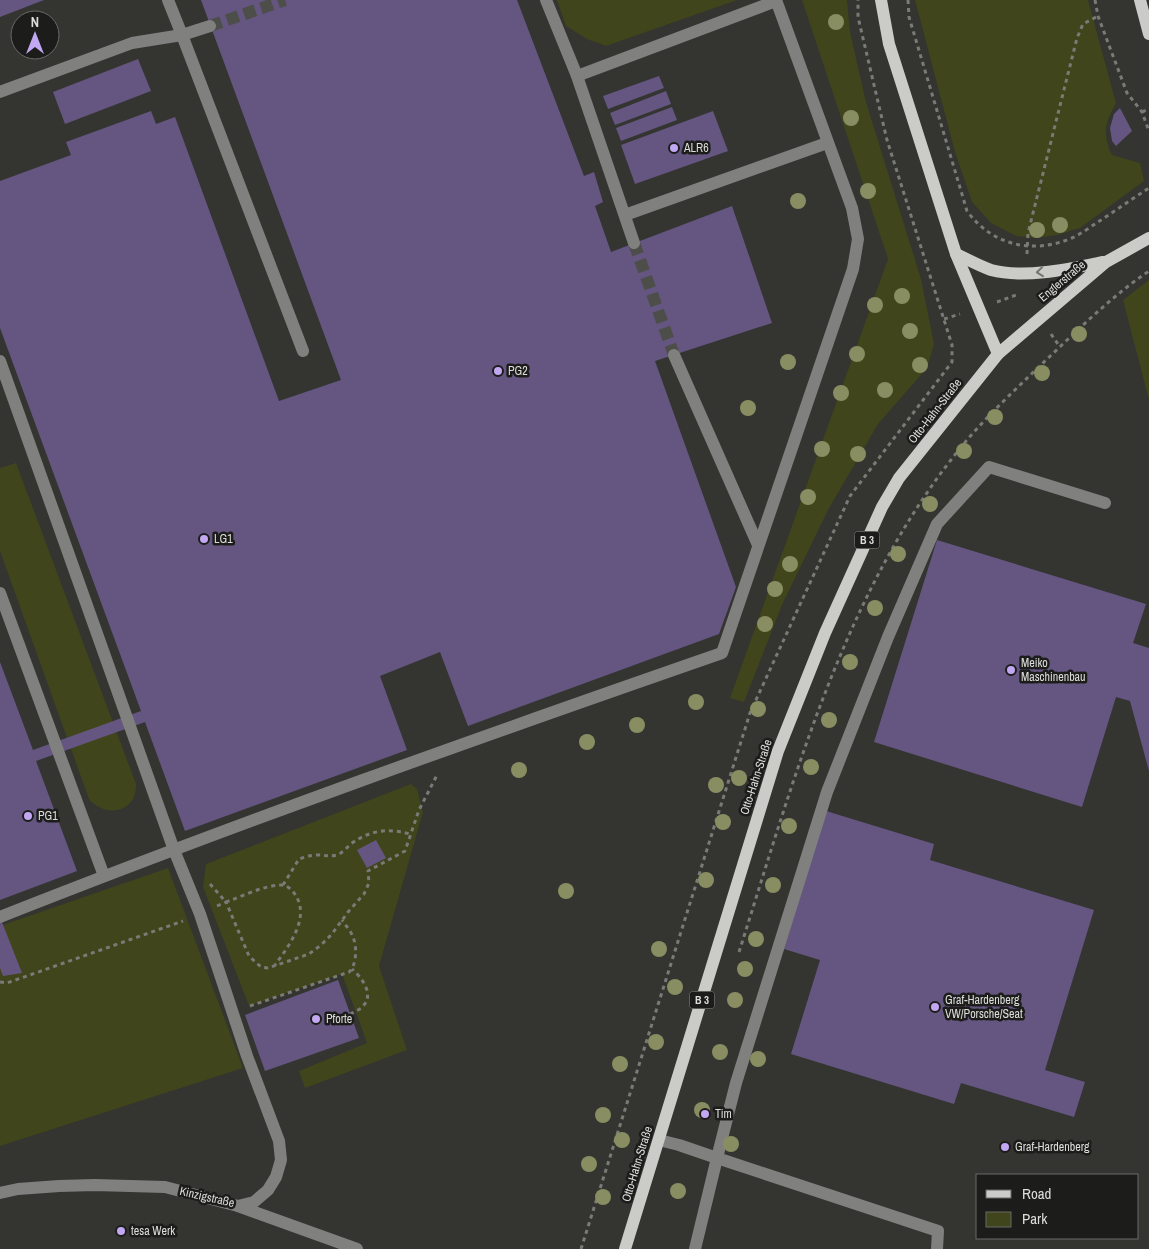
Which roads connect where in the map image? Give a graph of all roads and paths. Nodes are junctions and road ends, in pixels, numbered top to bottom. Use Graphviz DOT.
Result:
graph roads {
  1 [pos="168,0"];
  2 [pos="546,0"];
  3 [pos="858,0"];
  4 [pos="881,0"];
  5 [pos="908,0"];
  6 [pos="1095,0"];
  7 [pos="1140,0"];
  8 [pos="776,1"];
  9 [pos="1098,16"];
  10 [pos="210,26"];
  11 [pos="1149,34"];
  12 [pos="182,35"];
  13 [pos="577,76"];
  14 [pos="0,92"];
  15 [pos="1149,109"];
  16 [pos="1142,112"];
  17 [pos="1149,131"];
  18 [pos="827,143"];
  19 [pos="1149,188"];
  20 [pos="625,215"];
  21 [pos="1149,238"];
  22 [pos="634,244"];
  23 [pos="1027,246"];
  24 [pos="956,254"];
  25 [pos="1106,262"];
  26 [pos="1149,270"];
  27 [pos="944,319"];
  28 [pos="1060,347"];
  29 [pos="303,351"];
  30 [pos="998,354"];
  31 [pos="674,355"];
  32 [pos="0,361"];
  33 [pos="1104,503"];
  34 [pos="758,545"];
  35 [pos="0,593"];
  36 [pos="452,747"];
  37 [pos="410,834"];
  38 [pos="174,850"];
  39 [pos="104,876"];
  40 [pos="208,882"];
  41 [pos="283,885"];
  42 [pos="226,902"];
  43 [pos="200,914"];
  44 [pos="0,917"];
  45 [pos="342,920"];
  46 [pos="274,966"];
  47 [pos="352,969"];
  48 [pos="0,982"];
  49 [pos="233,1012"];
  50 [pos="350,1014"];
  51 [pos="659,1140"];
  52 [pos="717,1158"];
  53 [pos="0,1193"];
  54 [pos="238,1206"];
  55 [pos="357,1249"];
  56 [pos="625,1249"];
  57 [pos="695,1249"];
  58 [pos="937,1249"];
  1 -- 12 [label="street"];
  2 -- 13 [label="street"];
  3 -- 27 [label="path"];
  4 -- 24 [label="main road"];
  5 -- 23 [label="path"];
  6 -- 9 [label="path"];
  7 -- 11 [label="main road"];
  8 -- 13 [label="street"];
  8 -- 18 [label="street"];
  9 -- 16 [label="path"];
  9 -- 23 [label="path"];
  10 -- 12 [label="street"];
  12 -- 14 [label="street"];
  12 -- 29 [label="street"];
  13 -- 20 [label="street"];
  15 -- 16 [label="path"];
  16 -- 17 [label="path"];
  18 -- 20 [label="street"];
  18 -- 34 [label="street"];
  19 -- 23 [label="path"];
  20 -- 22 [label="street"];
  21 -- 25 [label="main road, Englerstraße / B 3"];
  25 -- 24 [label="main road, one-way"];
  24 -- 30 [label="main road"];
  25 -- 30 [label="main road, Englerstraße / B 3"];
  26 -- 28 [label="path"];
  30 -- 51 [label="main road, Otto-Hahn-Straße / B 3"];
  31 -- 34 [label="street"];
  32 -- 38 [label="street, Kinzigstraße"];
  33 -- 52 [label="street"];
  34 -- 36 [label="street"];
  35 -- 39 [label="street"];
  36 -- 37 [label="path"];
  36 -- 38 [label="street"];
  37 -- 41 [label="path"];
  37 -- 45 [label="path"];
  38 -- 39 [label="street"];
  38 -- 43 [label="street, Kinzigstraße"];
  39 -- 44 [label="street"];
  40 -- 42 [label="path"];
  41 -- 42 [label="path"];
  41 -- 46 [label="path"];
  42 -- 46 [label="path"];
  43 -- 48 [label="path"];
  43 -- 49 [label="street, Kinzigstraße"];
  45 -- 46 [label="path"];
  45 -- 47 [label="path"];
  47 -- 49 [label="path"];
  47 -- 50 [label="path"];
  49 -- 54 [label="street, Kinzigstraße"];
  51 -- 52 [label="street"];
  51 -- 56 [label="main road, Otto-Hahn-Straße / B 3"];
  52 -- 57 [label="street"];
  52 -- 58 [label="street"];
  53 -- 54 [label="street, Kinzigstraße"];
  54 -- 55 [label="street"];
}
